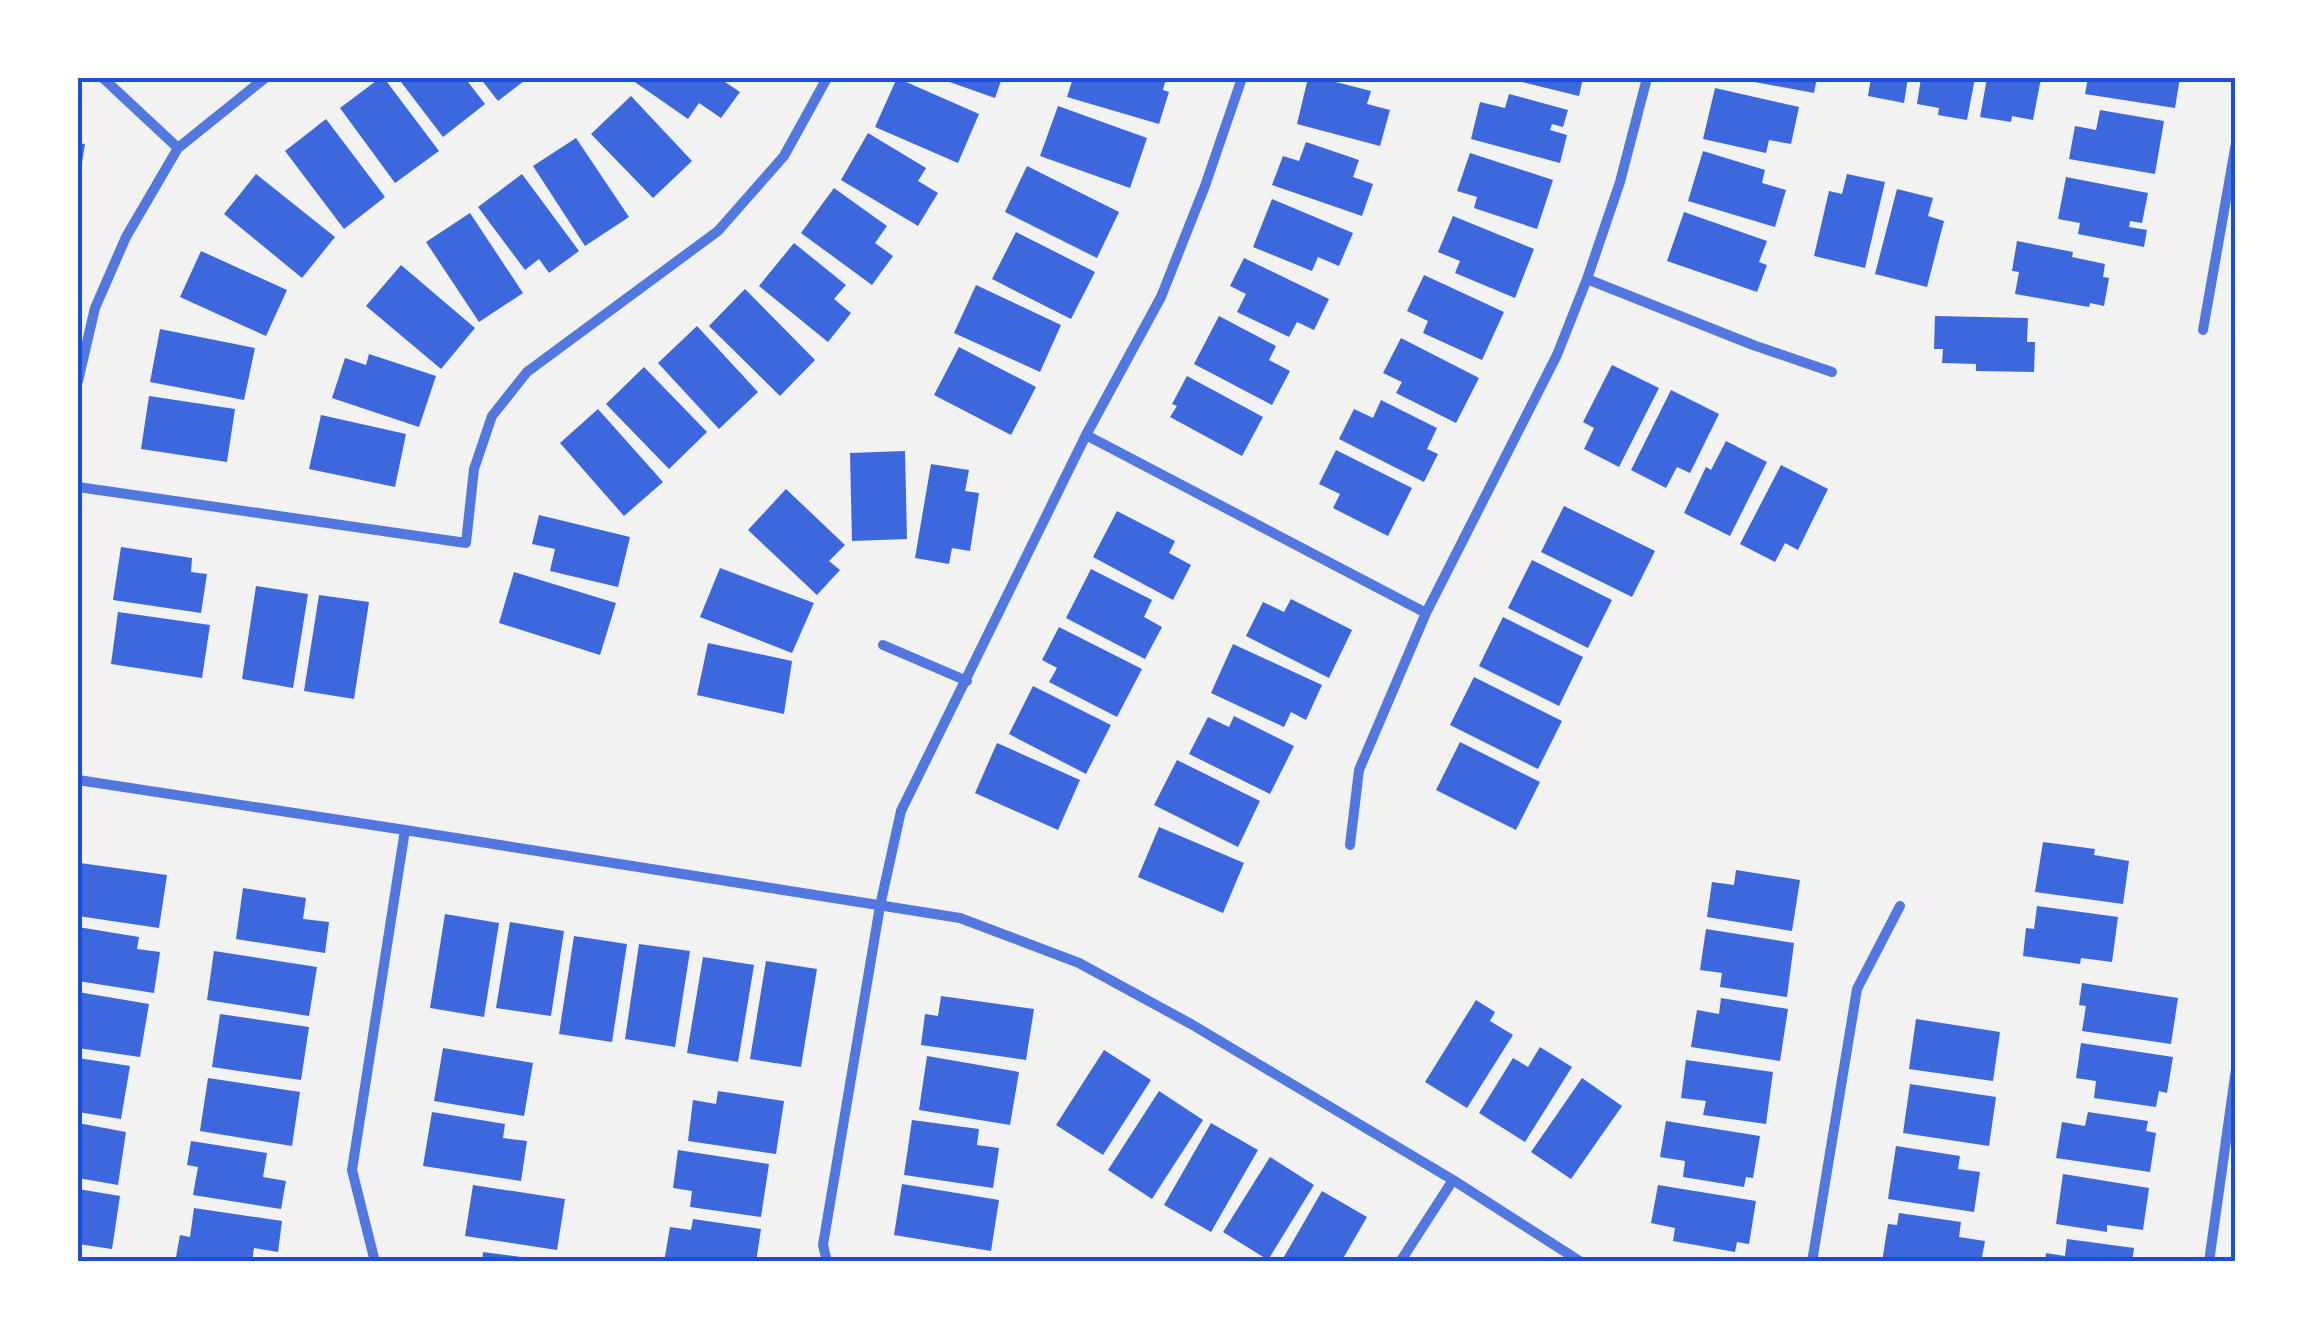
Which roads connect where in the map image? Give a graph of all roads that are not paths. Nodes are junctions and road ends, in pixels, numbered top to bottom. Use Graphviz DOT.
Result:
graph roads {
  1 [pos="102,78"];
  2 [pos="266,78"];
  3 [pos="826,78"];
  4 [pos="1242,78"];
  5 [pos="1647,78"];
  6 [pos="2236,144"];
  7 [pos="178,148"];
  8 [pos="1587,279"];
  9 [pos="2203,330"];
  10 [pos="1832,372"];
  11 [pos="78,381"];
  12 [pos="1086,436"];
  13 [pos="78,487"];
  14 [pos="1426,613"];
  15 [pos="883,644"];
  16 [pos="966,681"];
  17 [pos="78,780"];
  18 [pos="405,830"];
  19 [pos="1350,844"];
  20 [pos="880,906"];
  21 [pos="1900,906"];
  22 [pos="2236,1069"];
  23 [pos="1454,1180"];
  24 [pos="375,1262"];
  25 [pos="827,1262"];
  26 [pos="1400,1262"];
  27 [pos="1581,1262"];
  28 [pos="1812,1262"];
  29 [pos="2209,1262"];
  1 -- 7 [label="street"];
  2 -- 7 [label="street"];
  3 -- 13 [label="street"];
  4 -- 12 [label="street"];
  5 -- 8 [label="street"];
  6 -- 9 [label="street"];
  7 -- 11 [label="street"];
  8 -- 10 [label="street"];
  8 -- 14 [label="street"];
  12 -- 14 [label="street"];
  12 -- 16 [label="street"];
  14 -- 19 [label="street"];
  15 -- 16 [label="street"];
  16 -- 20 [label="street"];
  17 -- 18 [label="street"];
  18 -- 20 [label="street"];
  18 -- 24 [label="street"];
  20 -- 23 [label="street"];
  20 -- 25 [label="street"];
  21 -- 28 [label="street"];
  22 -- 29 [label="street"];
  23 -- 26 [label="street"];
  23 -- 27 [label="street"];
}
